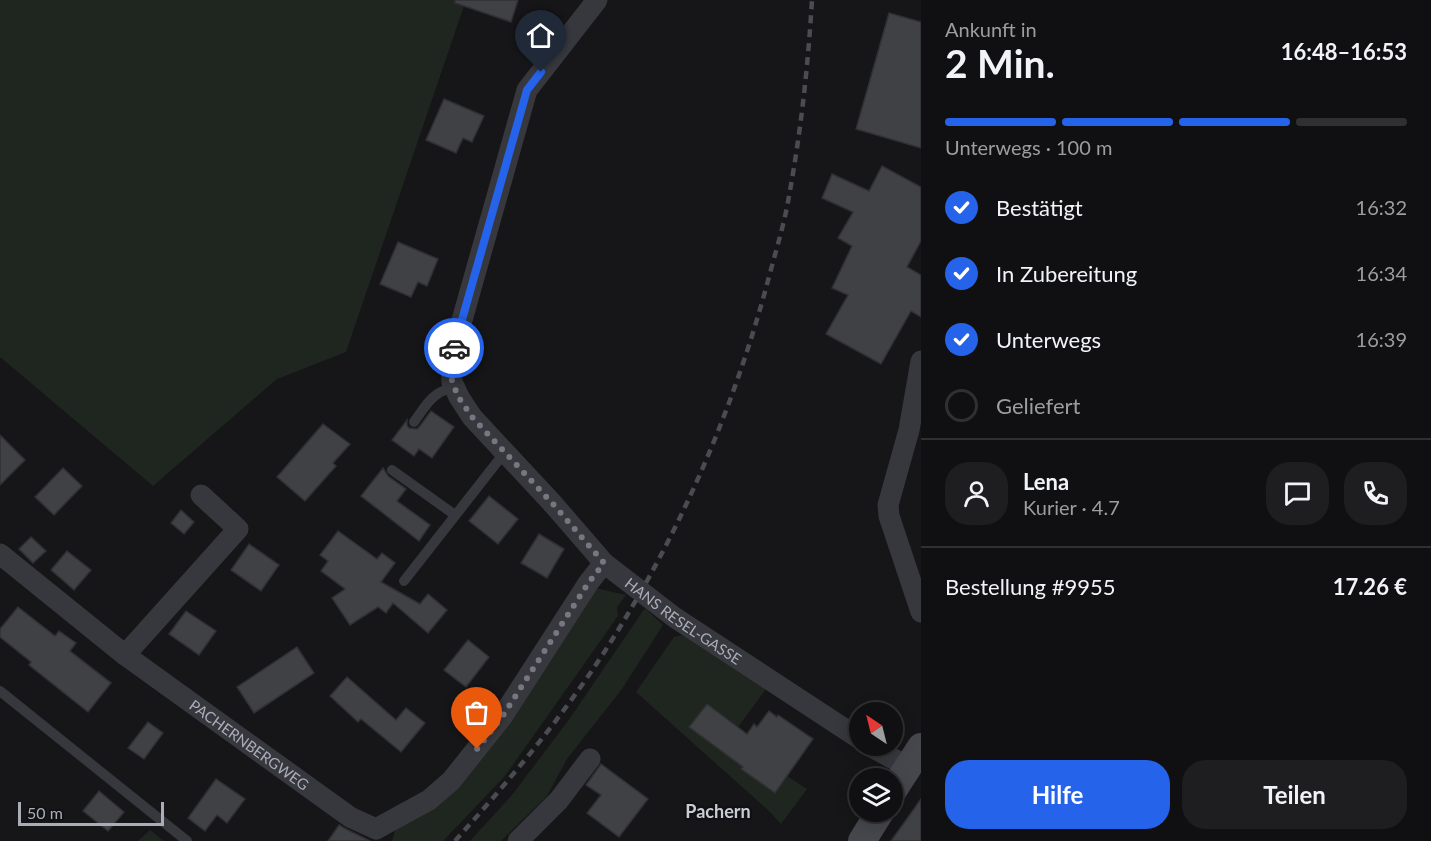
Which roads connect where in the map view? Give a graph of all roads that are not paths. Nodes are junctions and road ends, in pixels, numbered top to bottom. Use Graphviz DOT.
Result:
graph roads {
  1 [pos="597,0"];
  2 [pos="921,361"];
  3 [pos="454,387"];
  4 [pos="414,422"];
  5 [pos="505,452"];
  6 [pos="392,470"];
  7 [pos="201,495"];
  8 [pos="455,515"];
  9 [pos="0,554"];
  10 [pos="604,563"];
  11 [pos="404,581"];
  12 [pos="921,612"];
  13 [pos="124,655"];
  14 [pos="0,691"];
  15 [pos="849,737"];
  16 [pos="916,757"];
  17 [pos="590,759"];
  18 [pos="903,776"];
  19 [pos="874,822"];
  20 [pos="377,835"];
  21 [pos="187,841"];
  22 [pos="518,841"];
  23 [pos="862,841"];
  1 -- 3 [label="street, HANS RESEL-GASSE"];
  2 -- 12 [label="street"];
  3 -- 4 [label="lane"];
  3 -- 5 [label="street, HANS RESEL-GASSE"];
  5 -- 8 [label="lane"];
  5 -- 10 [label="street, HANS RESEL-GASSE"];
  6 -- 8 [label="lane"];
  7 -- 13 [label="street"];
  8 -- 11 [label="lane"];
  9 -- 13 [label="street, PACHERNBERGWEG"];
  10 -- 15 [label="street, HANS RESEL-GASSE"];
  10 -- 20 [label="street, PACHERNBERGWEG"];
  13 -- 20 [label="street, PACHERNBERGWEG"];
  14 -- 21 [label="lane"];
  16 -- 18 [label="main road"];
  17 -- 22 [label="street"];
  19 -- 23 [label="main road"];
}
